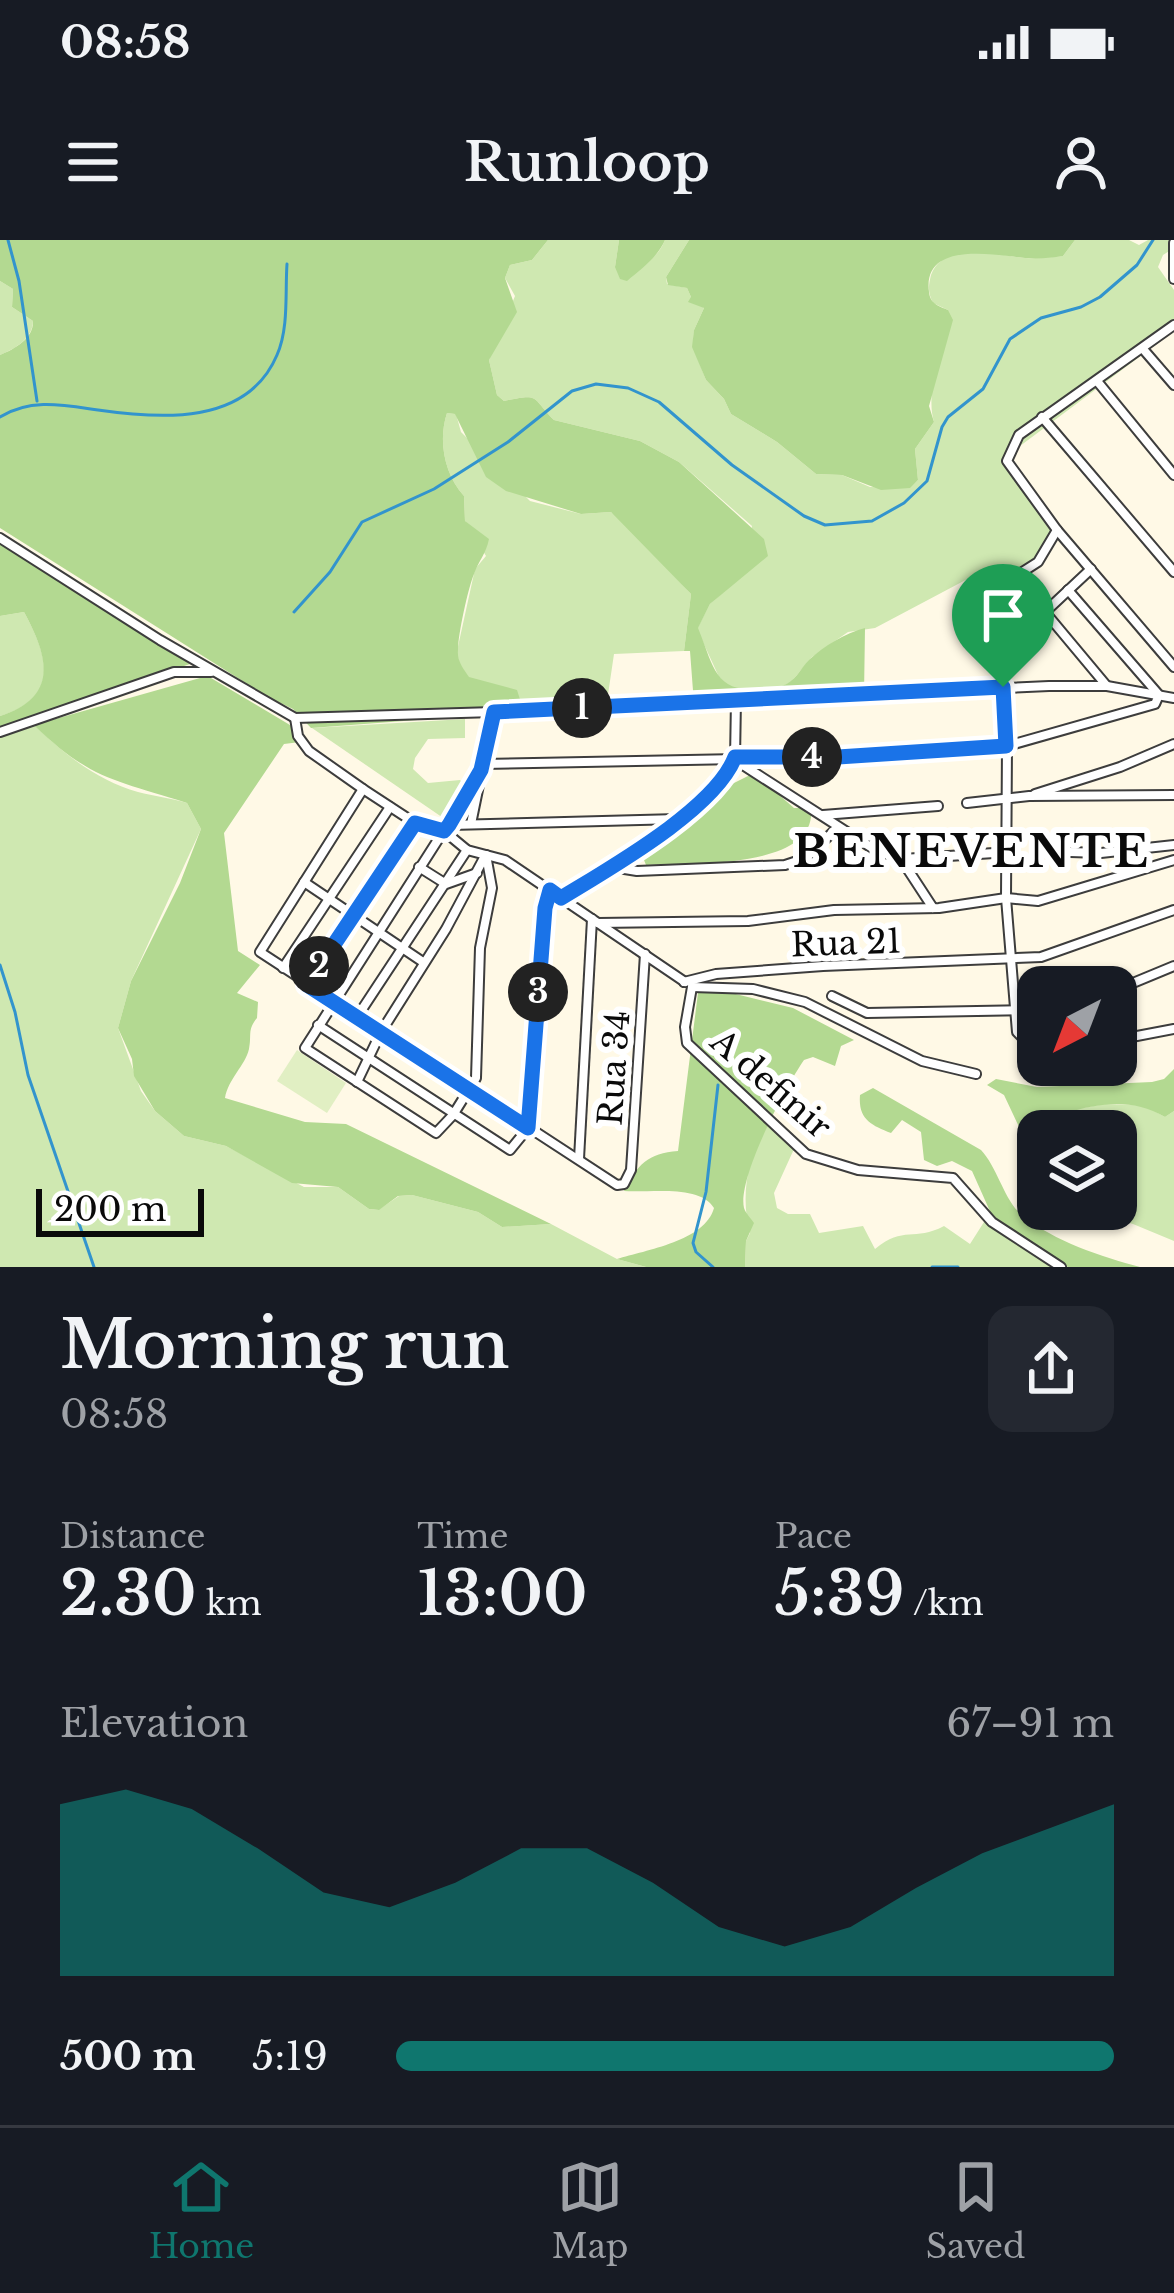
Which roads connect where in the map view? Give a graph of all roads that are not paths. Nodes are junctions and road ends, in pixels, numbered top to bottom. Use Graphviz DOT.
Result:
graph roads {
  1 [pos="1174,243"];
  2 [pos="1174,279"];
  3 [pos="1174,325"];
  4 [pos="1143,349"];
  5 [pos="1097,381"];
  6 [pos="1174,385"];
  7 [pos="1042,416"];
  8 [pos="1174,475"];
  9 [pos="1057,530"];
  10 [pos="0,538"];
  11 [pos="1091,569"];
  12 [pos="1174,572"];
  13 [pos="1068,590"];
  14 [pos="1174,667"];
  15 [pos="218,672"];
  16 [pos="1107,686"];
  17 [pos="1003,687"];
  18 [pos="1159,695"];
  19 [pos="1174,698"];
  20 [pos="736,699"];
  21 [pos="494,712"];
  22 [pos="296,718"];
  23 [pos="0,732"];
  24 [pos="1174,744"];
  25 [pos="1006,746"];
  26 [pos="735,759"];
  27 [pos="483,764"];
  28 [pos="478,777"];
  29 [pos="362,789"];
  30 [pos="1174,795"];
  31 [pos="1028,796"];
  32 [pos="1007,800"];
  33 [pos="968,802"];
  34 [pos="938,806"];
  35 [pos="390,807"];
  36 [pos="823,815"];
  37 [pos="678,819"];
  38 [pos="415,823"];
  39 [pos="470,824"];
  40 [pos="838,827"];
  41 [pos="447,828"];
  42 [pos="1174,845"];
  43 [pos="467,850"];
  44 [pos="1039,850"];
  45 [pos="994,853"];
  46 [pos="486,855"];
  47 [pos="902,859"];
  48 [pos="1174,860"];
  49 [pos="419,867"];
  50 [pos="612,867"];
  51 [pos="477,873"];
  52 [pos="304,882"];
  53 [pos="446,884"];
  54 [pos="550,890"];
  55 [pos="330,898"];
  56 [pos="561,898"];
  57 [pos="1006,898"];
  58 [pos="933,908"];
  59 [pos="1174,910"];
  60 [pos="354,915"];
  61 [pos="595,921"];
  62 [pos="378,930"];
  63 [pos="404,948"];
  64 [pos="645,954"];
  65 [pos="1011,957"];
  66 [pos="423,962"];
  67 [pos="1174,967"];
  68 [pos="283,968"];
  69 [pos="1137,982"];
  70 [pos="688,984"];
  71 [pos="307,985"];
  72 [pos="832,996"];
  73 [pos="333,1002"];
  74 [pos="1017,1004"];
  75 [pos="1017,1012"];
  76 [pos="357,1017"];
  77 [pos="318,1025"];
  78 [pos="1174,1029"];
  79 [pos="381,1032"];
  80 [pos="1137,1036"];
  81 [pos="368,1058"];
  82 [pos="976,1075"];
  83 [pos="357,1082"];
  84 [pos="469,1091"];
  85 [pos="453,1115"];
  86 [pos="528,1128"];
  87 [pos="579,1160"];
  88 [pos="1061,1267"];
  1 -- 2 [label="street"];
  3 -- 4 [label="street"];
  4 -- 5 [label="street"];
  4 -- 6 [label="street"];
  5 -- 7 [label="street"];
  5 -- 8 [label="street"];
  7 -- 9 [label="street"];
  7 -- 12 [label="street"];
  9 -- 11 [label="street"];
  9 -- 17 [label="street"];
  10 -- 15 [label="street"];
  11 -- 13 [label="street"];
  11 -- 14 [label="street"];
  13 -- 16 [label="street"];
  13 -- 18 [label="street"];
  15 -- 22 [label="street"];
  15 -- 23 [label="street"];
  16 -- 17 [label="street"];
  16 -- 18 [label="street"];
  17 -- 20 [label="street"];
  17 -- 25 [label="street"];
  18 -- 19 [label="street"];
  18 -- 25 [label="street"];
  20 -- 21 [label="street"];
  20 -- 26 [label="street"];
  21 -- 22 [label="street"];
  21 -- 27 [label="street"];
  22 -- 29 [label="street"];
  24 -- 31 [label="street"];
  25 -- 26 [label="street"];
  25 -- 32 [label="street"];
  26 -- 27 [label="street"];
  26 -- 36 [label="street"];
  26 -- 37 [label="street"];
  27 -- 28 [label="street"];
  28 -- 39 [label="street"];
  28 -- 41 [label="street"];
  29 -- 35 [label="street"];
  29 -- 52 [label="street"];
  30 -- 31 [label="street"];
  31 -- 32 [label="street"];
  32 -- 33 [label="street"];
  32 -- 57 [label="street"];
  34 -- 36 [label="street"];
  35 -- 38 [label="street"];
  35 -- 55 [label="street"];
  36 -- 40 [label="street"];
  37 -- 39 [label="street"];
  37 -- 50 [label="street"];
  38 -- 41 [label="street"];
  38 -- 60 [label="street"];
  39 -- 41 [label="street"];
  40 -- 47 [label="street"];
  40 -- 50 [label="street"];
  41 -- 43 [label="street"];
  41 -- 49 [label="street"];
  42 -- 44 [label="street"];
  43 -- 46 [label="street"];
  43 -- 53 [label="street"];
  45 -- 47 [label="street"];
  46 -- 51 [label="street"];
  46 -- 54 [label="street"];
  46 -- 84 [label="street"];
  47 -- 58 [label="street"];
  48 -- 57 [label="street"];
  49 -- 53 [label="street"];
  49 -- 62 [label="street"];
  50 -- 56 [label="street"];
  51 -- 53 [label="street"];
  51 -- 66 [label="street"];
  52 -- 55 [label="street"];
  52 -- 68 [label="street"];
  53 -- 63 [label="street"];
  54 -- 56 [label="street"];
  54 -- 86 [label="street"];
  55 -- 60 [label="street"];
  55 -- 68 [label="street"];
  56 -- 61 [label="street"];
  57 -- 58 [label="street"];
  57 -- 65 [label="street"];
  58 -- 61 [label="street"];
  59 -- 65 [label="street, Rua 21"];
  60 -- 62 [label="street"];
  60 -- 71 [label="street"];
  61 -- 64 [label="street"];
  61 -- 87 [label="street"];
  62 -- 63 [label="street"];
  62 -- 73 [label="street"];
  63 -- 66 [label="street"];
  63 -- 76 [label="street"];
  64 -- 70 [label="street"];
  64 -- 87 [label="street, Rua 34"];
  65 -- 70 [label="street, Rua 21"];
  65 -- 74 [label="street"];
  66 -- 79 [label="street"];
  67 -- 69 [label="street"];
  68 -- 71 [label="street"];
  70 -- 82 [label="street, A definir"];
  70 -- 88 [label="street, A definir"];
  71 -- 73 [label="street"];
  72 -- 75 [label="street"];
  73 -- 76 [label="street"];
  73 -- 77 [label="street"];
  76 -- 79 [label="street"];
  77 -- 81 [label="street"];
  77 -- 83 [label="street"];
  78 -- 80 [label="street"];
  79 -- 81 [label="street"];
  79 -- 84 [label="street"];
  81 -- 83 [label="street"];
  81 -- 85 [label="street"];
  83 -- 85 [label="street"];
  84 -- 85 [label="street"];
  84 -- 86 [label="street"];
  85 -- 86 [label="street"];
  86 -- 87 [label="street"];
}
